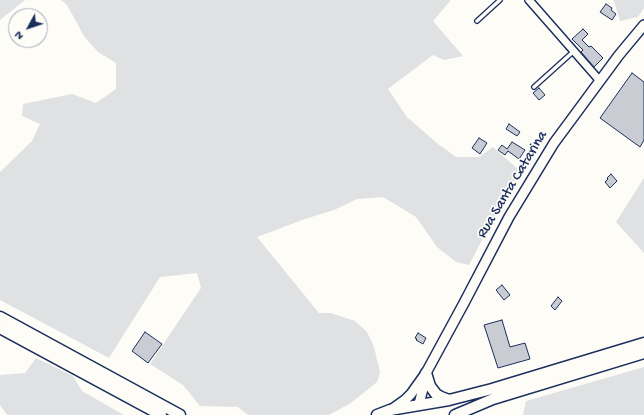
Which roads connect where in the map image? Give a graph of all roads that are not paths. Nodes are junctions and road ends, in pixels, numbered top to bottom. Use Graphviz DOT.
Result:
graph roads {
  1 [pos="500,0"];
  2 [pos="529,0"];
  3 [pos="477,21"];
  4 [pos="644,25"];
  5 [pos="574,51"];
  6 [pos="600,81"];
  7 [pos="534,87"];
  8 [pos="0,317"];
  9 [pos="0,328"];
  10 [pos="644,343"];
  11 [pos="644,353"];
  12 [pos="426,373"];
  13 [pos="449,400"];
  14 [pos="419,404"];
  15 [pos="387,413"];
  16 [pos="161,415"];
  17 [pos="180,415"];
  18 [pos="377,415"];
  19 [pos="405,415"];
  20 [pos="414,415"];
  21 [pos="456,415"];
  1 -- 3 [label="lane"];
  2 -- 5 [label="street"];
  4 -- 6 [label="street, Rua Santa Catarina"];
  5 -- 6 [label="street"];
  5 -- 7 [label="lane"];
  6 -- 12 [label="street, Rua Santa Catarina"];
  8 -- 17 [label="main road"];
  9 -- 16 [label="main road"];
  10 -- 13 [label="main road"];
  11 -- 21 [label="main road"];
  12 -- 13 [label="main road"];
  12 -- 14 [label="street, Rua Santa Catarina"];
  12 -- 15 [label="street, Rua Santa Catarina"];
  13 -- 14 [label="main road"];
  14 -- 15 [label="main road"];
  14 -- 20 [label="main road, Rua Santa Catarina"];
  15 -- 18 [label="main road"];
  15 -- 19 [label="main road"];
}
